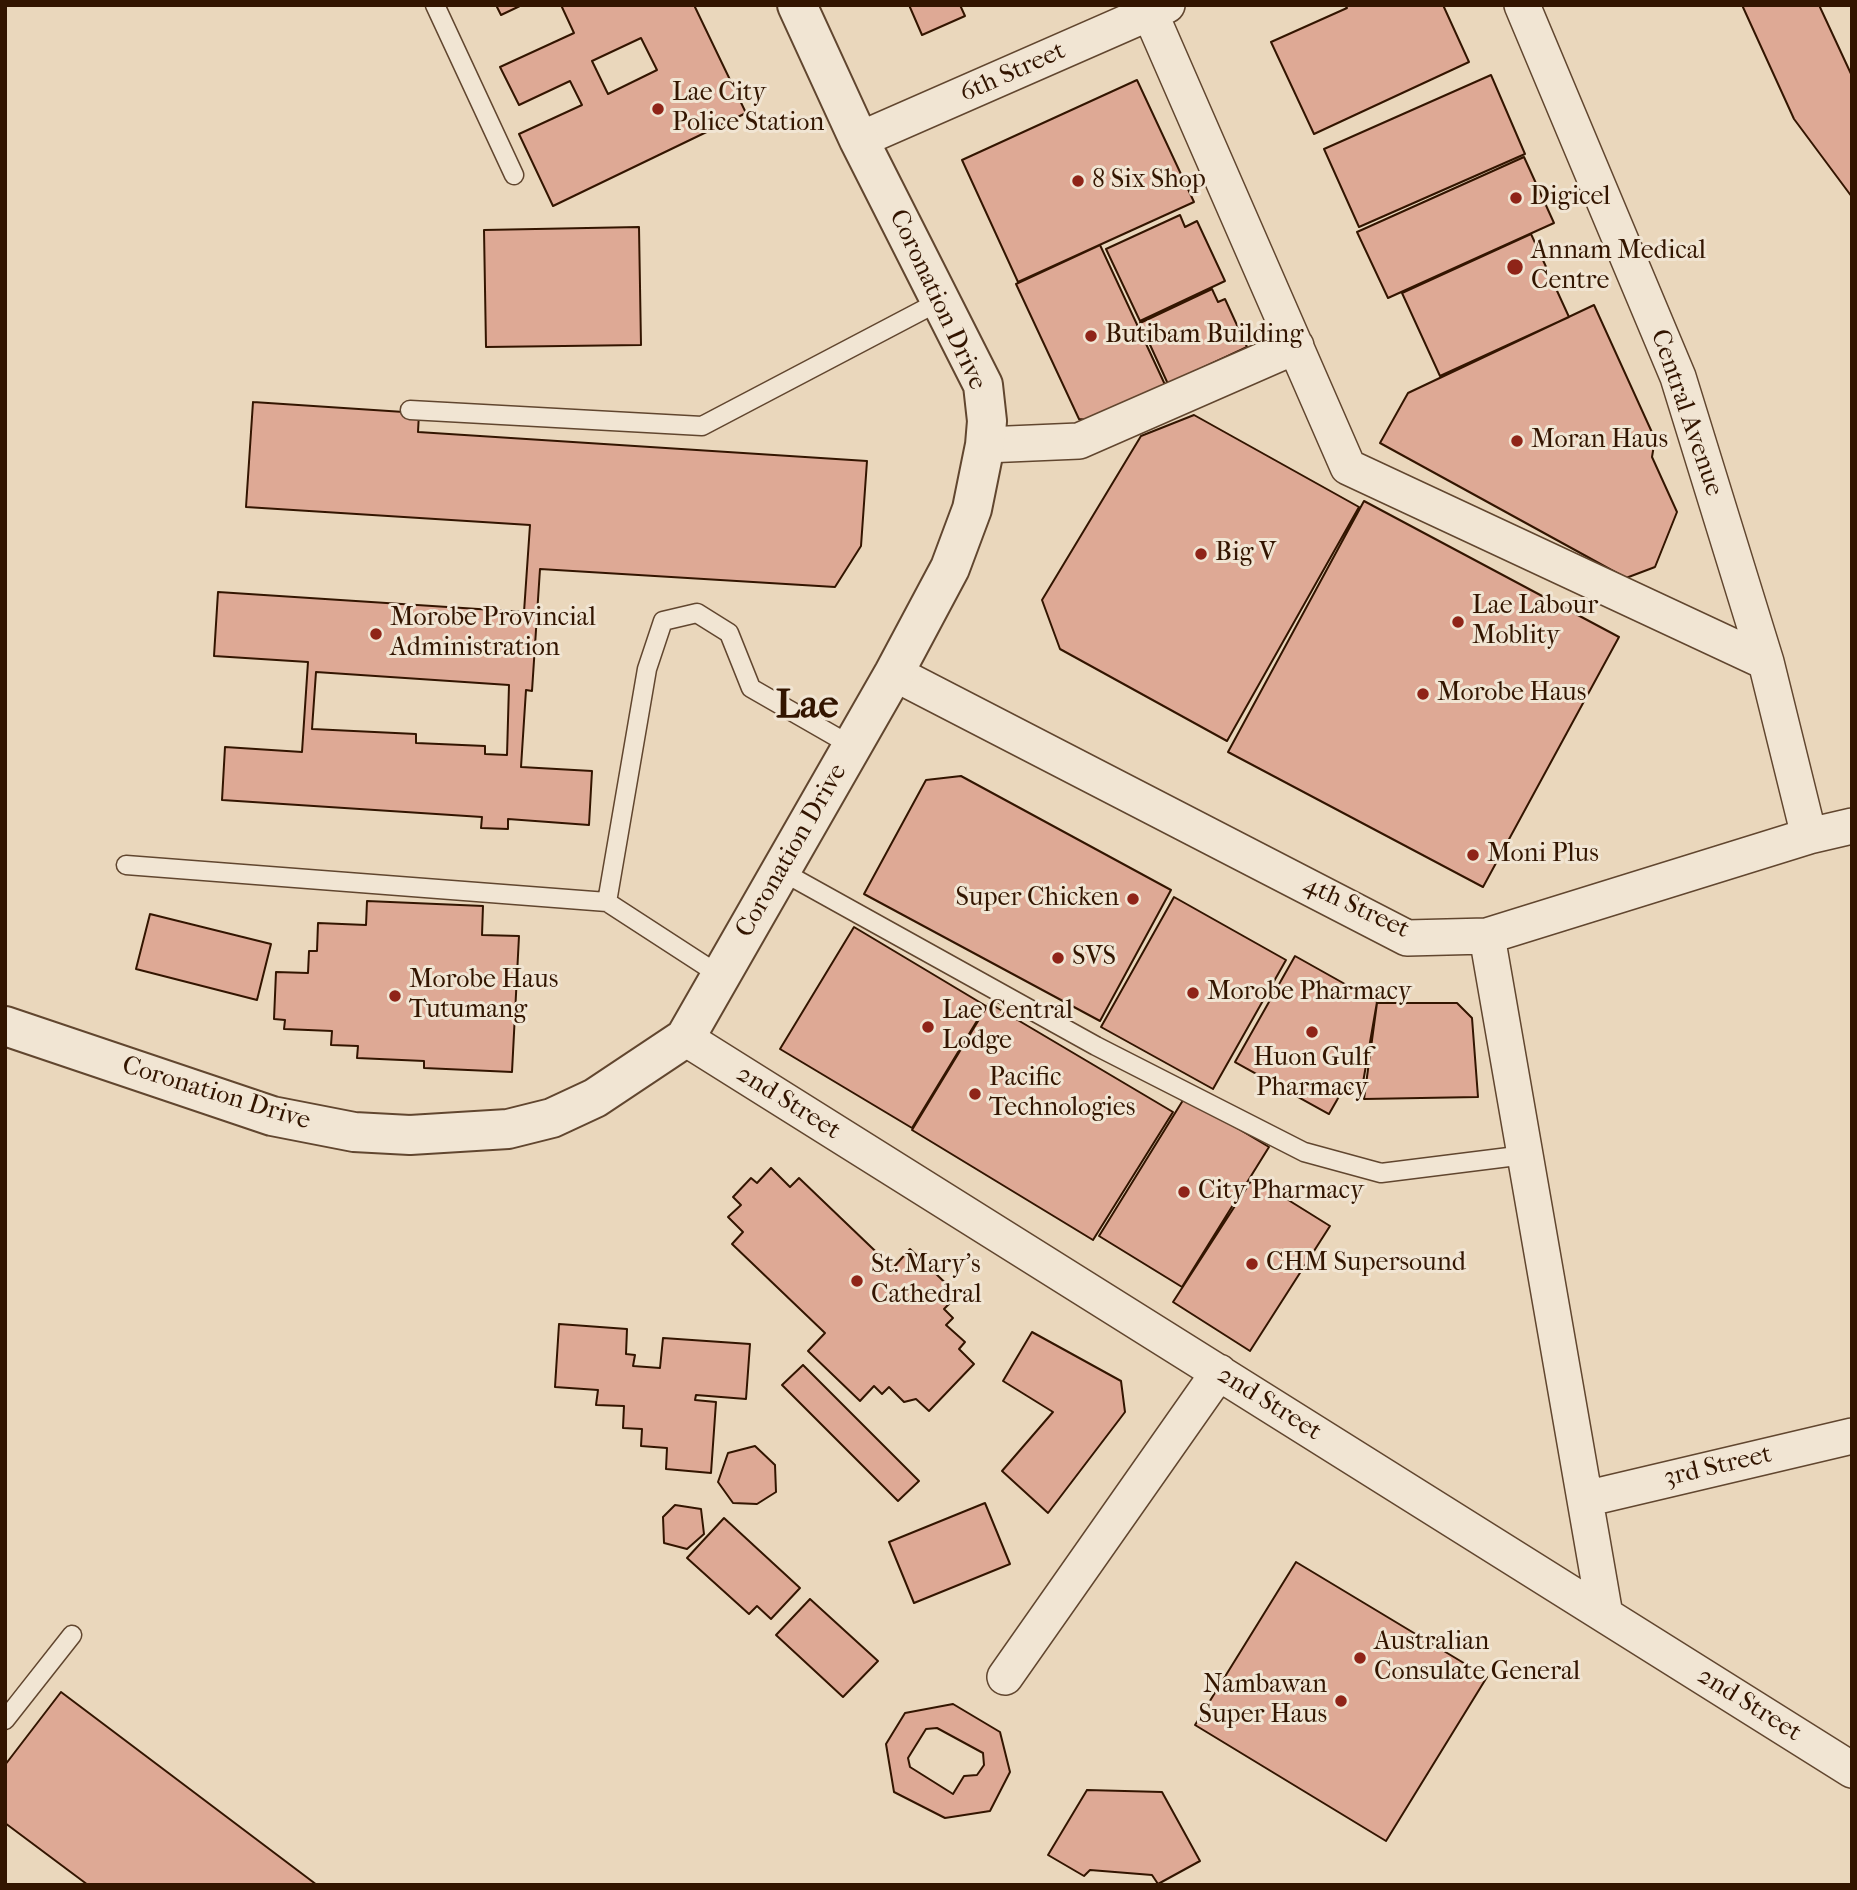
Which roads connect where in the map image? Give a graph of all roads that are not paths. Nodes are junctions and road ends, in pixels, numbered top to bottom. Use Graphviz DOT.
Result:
graph roads {
  1 [pos="435,5"];
  2 [pos="797,5"];
  3 [pos="1522,5"];
  4 [pos="1158,9"];
  5 [pos="859,140"];
  6 [pos="514,175"];
  7 [pos="940,301"];
  8 [pos="1296,346"];
  9 [pos="410,410"];
  10 [pos="985,445"];
  11 [pos="1766,662"];
  12 [pos="894,673"];
  13 [pos="852,746"];
  14 [pos="1852,826"];
  15 [pos="1809,836"];
  16 [pos="126,864"];
  17 [pos="781,871"];
  18 [pos="607,902"];
  19 [pos="1487,936"];
  20 [pos="721,976"];
  21 [pos="5,1026"];
  22 [pos="685,1038"];
  23 [pos="1525,1155"];
  24 [pos="1219,1372"];
  25 [pos="1852,1436"];
  26 [pos="1585,1499"];
  27 [pos="1605,1615"];
  28 [pos="72,1635"];
  29 [pos="1005,1677"];
  30 [pos="5,1720"];
  31 [pos="1852,1770"];
  1 -- 6 [label="lane"];
  2 -- 5 [label="street, Coronation Drive"];
  3 -- 11 [label="street, Central Avenue"];
  4 -- 5 [label="street, 6th Street"];
  4 -- 8 [label="street"];
  5 -- 7 [label="street, Coronation Drive"];
  7 -- 9 [label="lane"];
  7 -- 10 [label="street, Coronation Drive"];
  8 -- 10 [label="street"];
  8 -- 11 [label="street"];
  10 -- 12 [label="street, Coronation Drive"];
  11 -- 15 [label="street, Central Avenue"];
  12 -- 13 [label="street, Coronation Drive"];
  12 -- 19 [label="street, 4th Street"];
  13 -- 17 [label="street, Coronation Drive"];
  13 -- 18 [label="lane"];
  14 -- 15 [label="street, 4th Street"];
  15 -- 19 [label="street, 4th Street"];
  16 -- 18 [label="lane"];
  17 -- 20 [label="street, Coronation Drive"];
  17 -- 23 [label="lane"];
  18 -- 20 [label="lane"];
  19 -- 23 [label="street"];
  20 -- 22 [label="street, Coronation Drive"];
  21 -- 22 [label="street, Coronation Drive"];
  22 -- 24 [label="street, 2nd Street"];
  23 -- 26 [label="street"];
  24 -- 27 [label="street, 2nd Street"];
  24 -- 29 [label="street"];
  25 -- 26 [label="street, 3rd Street"];
  26 -- 27 [label="street"];
  27 -- 31 [label="street, 2nd Street"];
  28 -- 30 [label="lane"];
}
